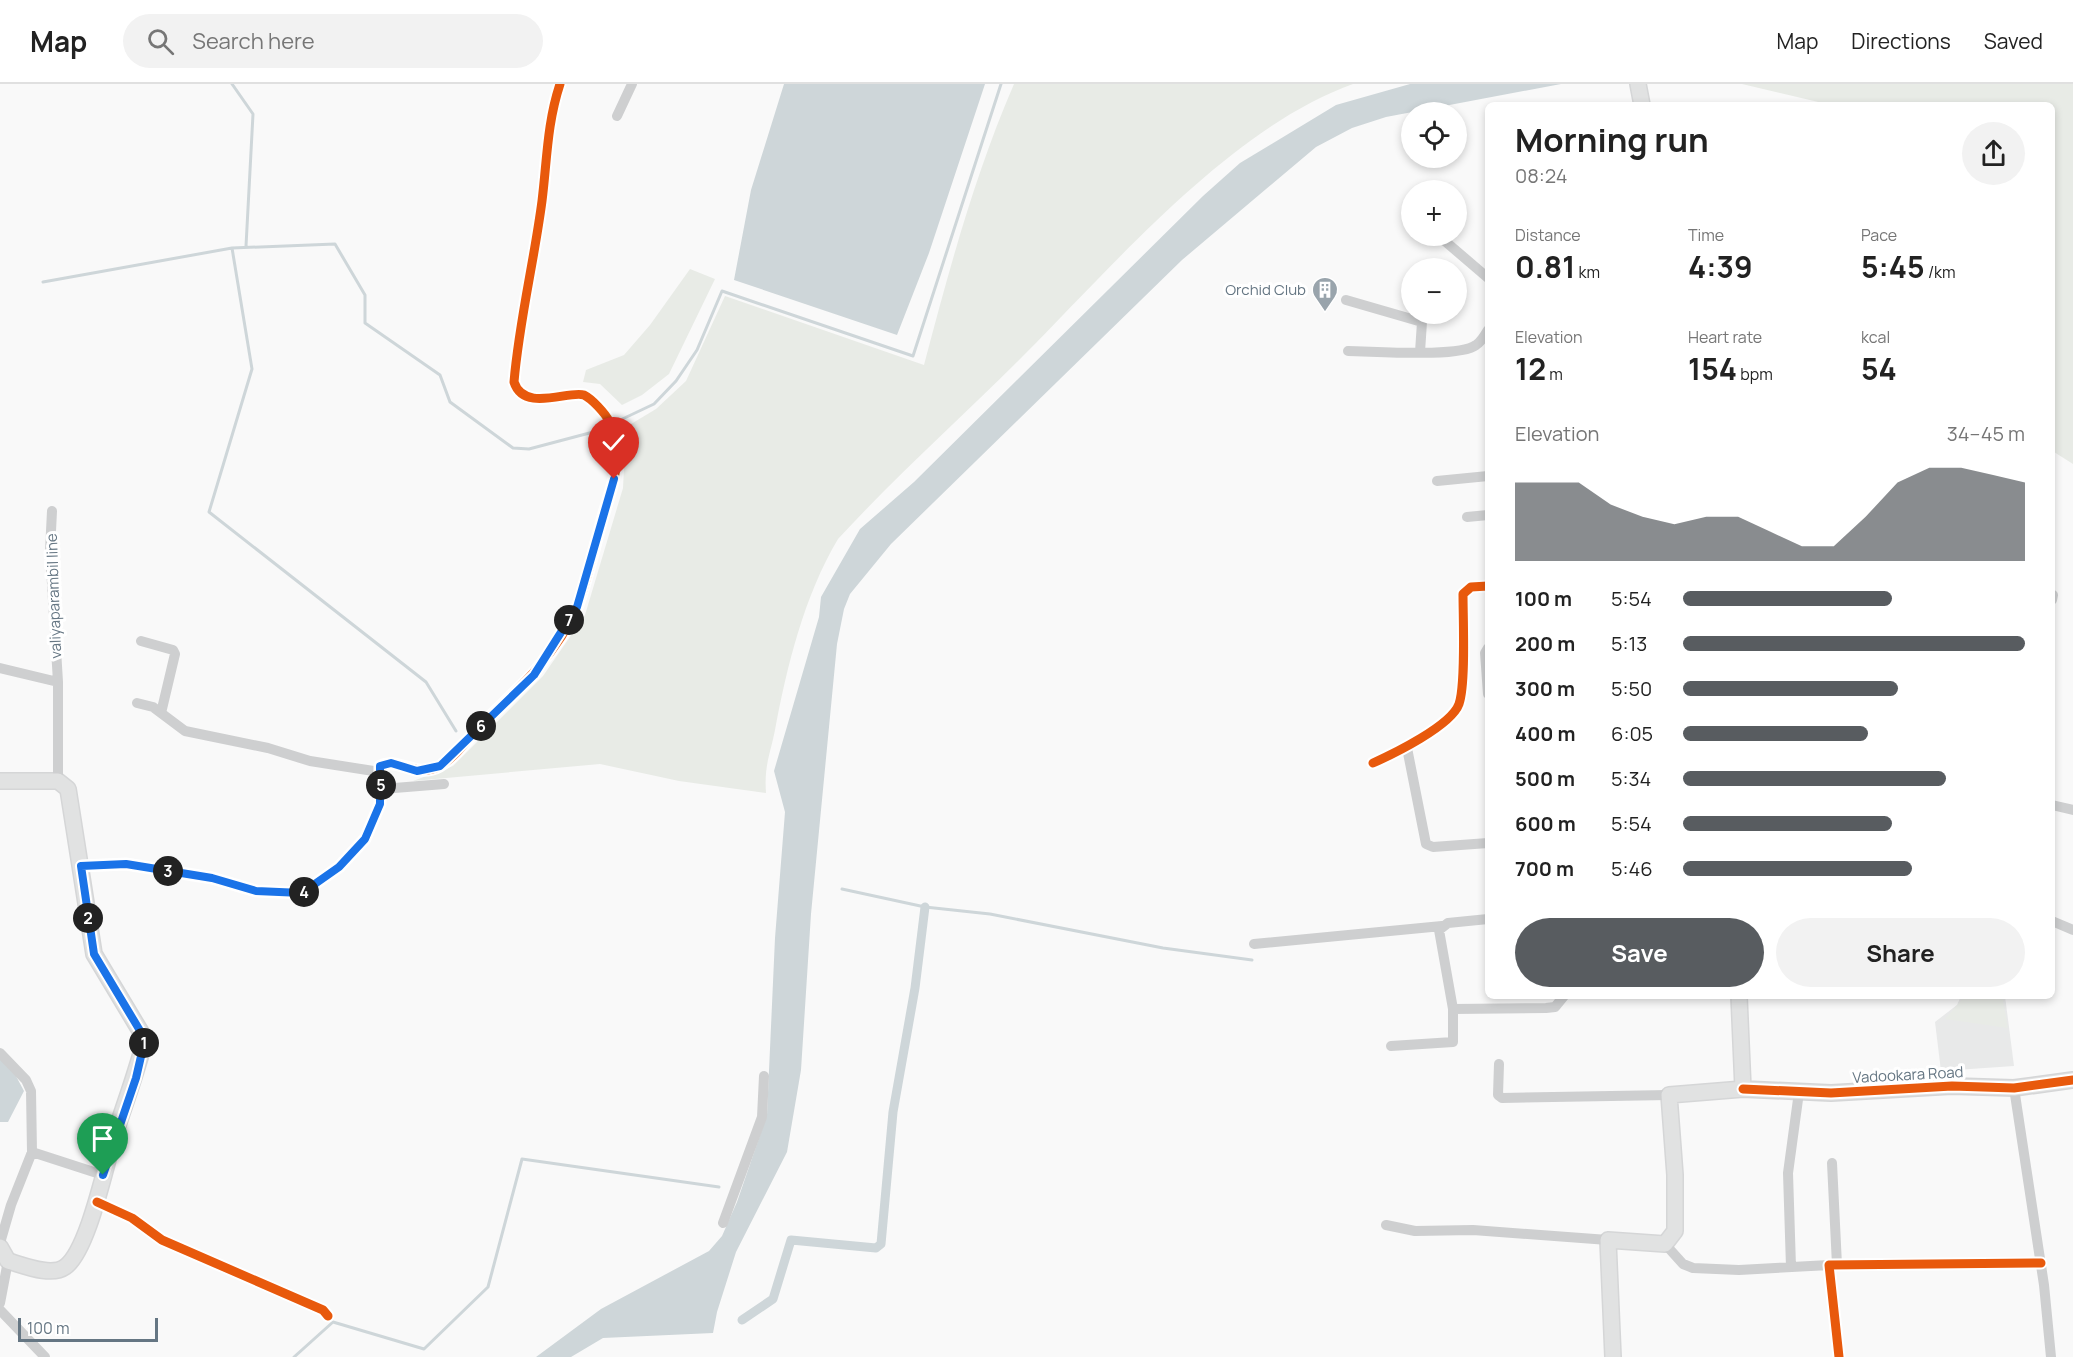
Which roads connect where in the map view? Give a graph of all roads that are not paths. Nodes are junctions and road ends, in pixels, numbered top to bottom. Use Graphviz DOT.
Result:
graph roads {
  1 [pos="560,84"];
  2 [pos="632,84"];
  3 [pos="1638,84"];
  4 [pos="1641,102"];
  5 [pos="618,116"];
  6 [pos="1451,246"];
  7 [pos="1485,275"];
  8 [pos="1346,300"];
  9 [pos="1485,334"];
  10 [pos="1348,351"];
  11 [pos="1420,352"];
  12 [pos="1485,476"];
  13 [pos="1437,481"];
  14 [pos="52,511"];
  15 [pos="1485,515"];
  16 [pos="1467,517"];
  17 [pos="1485,586"];
  18 [pos="141,641"];
  19 [pos="0,668"];
  20 [pos="58,682"];
  21 [pos="137,703"];
  22 [pos="162,713"];
  23 [pos="1407,748"];
  24 [pos="1372,763"];
  25 [pos="383,767"];
  26 [pos="0,781"];
  27 [pos="58,781"];
  28 [pos="444,784"];
  29 [pos="382,789"];
  30 [pos="2055,806"];
  31 [pos="2073,810"];
  32 [pos="1485,843"];
  33 [pos="81,866"];
  34 [pos="1485,919"];
  35 [pos="2055,922"];
  36 [pos="1442,926"];
  37 [pos="2073,930"];
  38 [pos="1254,944"];
  39 [pos="1562,999"];
  40 [pos="1739,999"];
  41 [pos="1453,1009"];
  42 [pos="1391,1046"];
  43 [pos="0,1053"];
  44 [pos="1499,1064"];
  45 [pos="764,1076"];
  46 [pos="2073,1080"];
  47 [pos="2014,1088"];
  48 [pos="1743,1089"];
  49 [pos="1799,1092"];
  50 [pos="1669,1095"];
  51 [pos="32,1152"];
  52 [pos="1832,1163"];
  53 [pos="103,1175"];
  54 [pos="97,1202"];
  55 [pos="723,1224"];
  56 [pos="1386,1225"];
  57 [pos="1608,1240"];
  58 [pos="1665,1244"];
  59 [pos="3,1250"];
  60 [pos="2041,1263"];
  61 [pos="1833,1265"];
  62 [pos="1791,1267"];
  63 [pos="0,1303"];
  64 [pos="0,1310"];
  65 [pos="328,1316"];
  66 [pos="45,1357"];
  67 [pos="1614,1357"];
  68 [pos="1839,1357"];
  69 [pos="2051,1357"];
  1 -- 25 [label="street"];
  2 -- 5 [label="street"];
  3 -- 4 [label="street"];
  6 -- 7 [label="street"];
  8 -- 11 [label="street"];
  9 -- 11 [label="street"];
  10 -- 11 [label="street"];
  12 -- 13 [label="street"];
  14 -- 20 [label="street, valiyaparambil line"];
  15 -- 16 [label="street"];
  17 -- 23 [label="street"];
  18 -- 22 [label="street"];
  19 -- 20 [label="street"];
  20 -- 27 [label="street, valiyaparambil line"];
  21 -- 22 [label="street"];
  22 -- 25 [label="street"];
  23 -- 24 [label="street"];
  23 -- 32 [label="street"];
  25 -- 29 [label="street"];
  26 -- 27 [label="street"];
  27 -- 33 [label="street"];
  28 -- 29 [label="street"];
  29 -- 33 [label="street"];
  30 -- 31 [label="street"];
  33 -- 53 [label="street"];
  34 -- 36 [label="street"];
  35 -- 37 [label="street"];
  36 -- 38 [label="street"];
  36 -- 41 [label="street"];
  39 -- 41 [label="street"];
  40 -- 48 [label="street"];
  41 -- 42 [label="street"];
  43 -- 51 [label="street"];
  44 -- 50 [label="street, Vadookara Road"];
  45 -- 55 [label="street"];
  46 -- 47 [label="street, Vadookara Road"];
  47 -- 49 [label="street, Vadookara Road"];
  47 -- 60 [label="street"];
  48 -- 49 [label="street, Vadookara Road"];
  48 -- 50 [label="street, Vadookara Road"];
  49 -- 62 [label="street"];
  50 -- 58 [label="street"];
  51 -- 53 [label="street"];
  51 -- 59 [label="street"];
  52 -- 61 [label="street"];
  53 -- 54 [label="street"];
  54 -- 59 [label="street"];
  54 -- 65 [label="street"];
  56 -- 57 [label="street"];
  57 -- 58 [label="street"];
  57 -- 67 [label="street"];
  58 -- 62 [label="street"];
  59 -- 63 [label="street"];
  60 -- 61 [label="street"];
  60 -- 69 [label="street"];
  61 -- 62 [label="street"];
  61 -- 68 [label="street"];
  64 -- 66 [label="street"];
}
